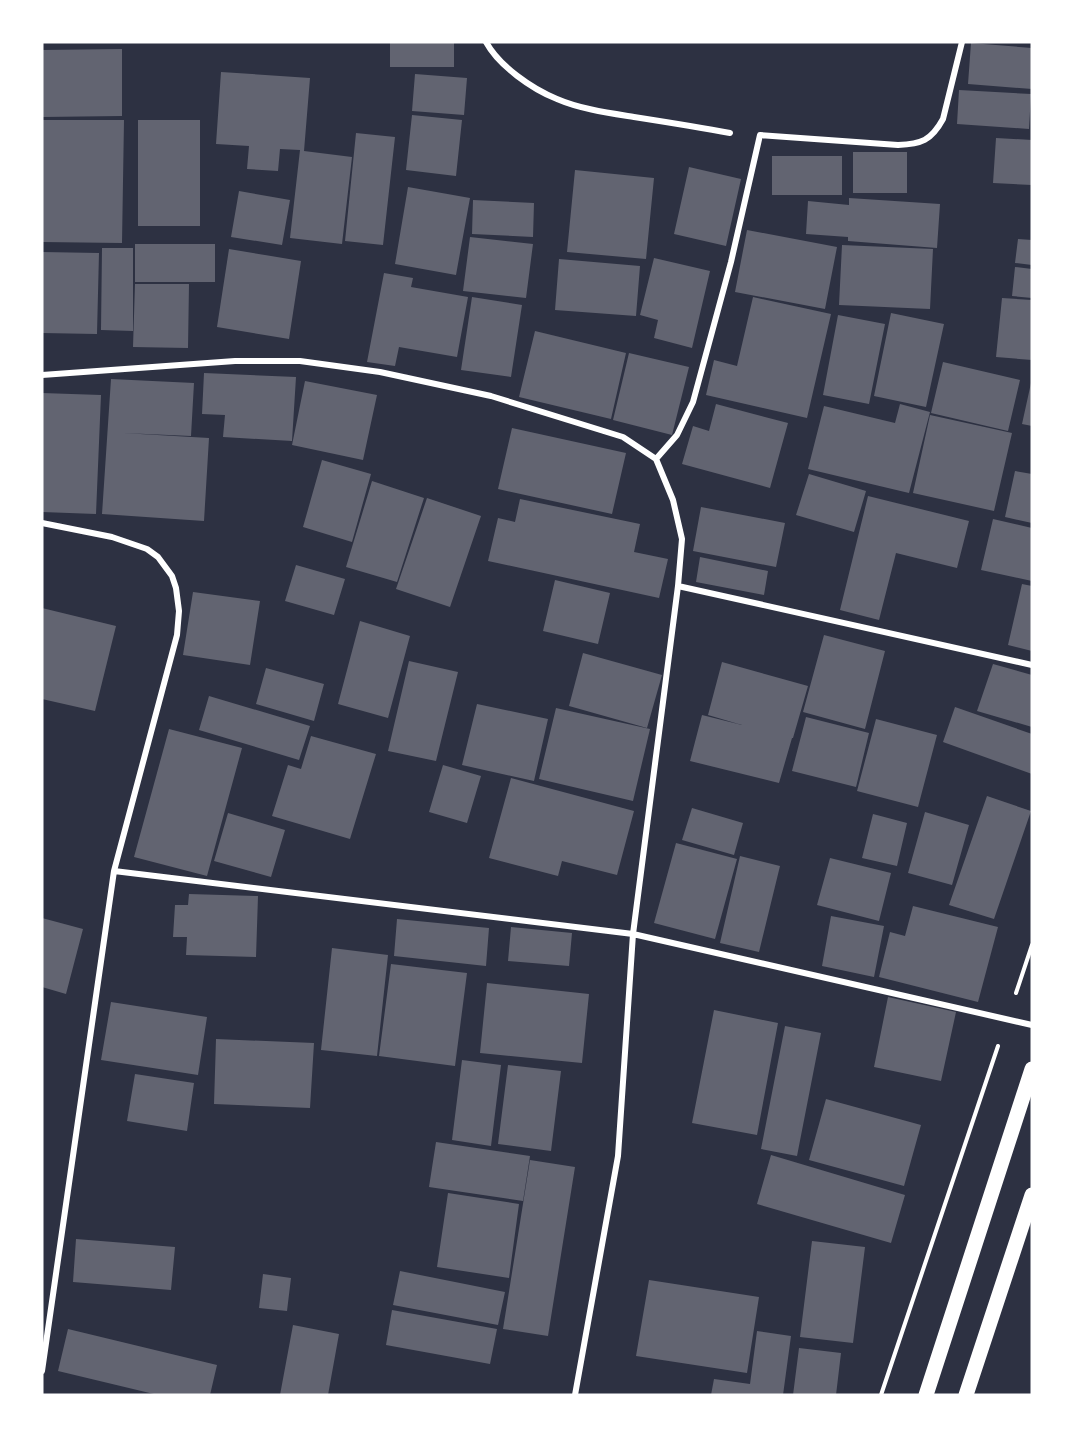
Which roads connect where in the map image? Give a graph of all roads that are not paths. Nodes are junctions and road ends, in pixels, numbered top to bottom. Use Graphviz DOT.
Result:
graph roads {
  1 [pos="486,42"];
  2 [pos="962,42"];
  3 [pos="730,133"];
  4 [pos="42,375"];
  5 [pos="656,459"];
  6 [pos="42,523"];
  7 [pos="678,586"];
  8 [pos="1032,665"];
  9 [pos="114,871"];
  10 [pos="633,934"];
  11 [pos="1032,1025"];
  12 [pos="1032,1069"];
  13 [pos="1032,1195"];
  14 [pos="42,1371"];
  15 [pos="575,1395"];
  16 [pos="926,1395"];
  17 [pos="966,1395"];
  1 -- 3 [label="street"];
  2 -- 5 [label="street"];
  4 -- 5 [label="street"];
  5 -- 7 [label="street"];
  6 -- 9 [label="street"];
  7 -- 8 [label="street"];
  7 -- 10 [label="street"];
  9 -- 10 [label="street"];
  9 -- 14 [label="street"];
  10 -- 11 [label="street"];
  10 -- 15 [label="street"];
  12 -- 16 [label="main road"];
  13 -- 17 [label="main road"];
}
